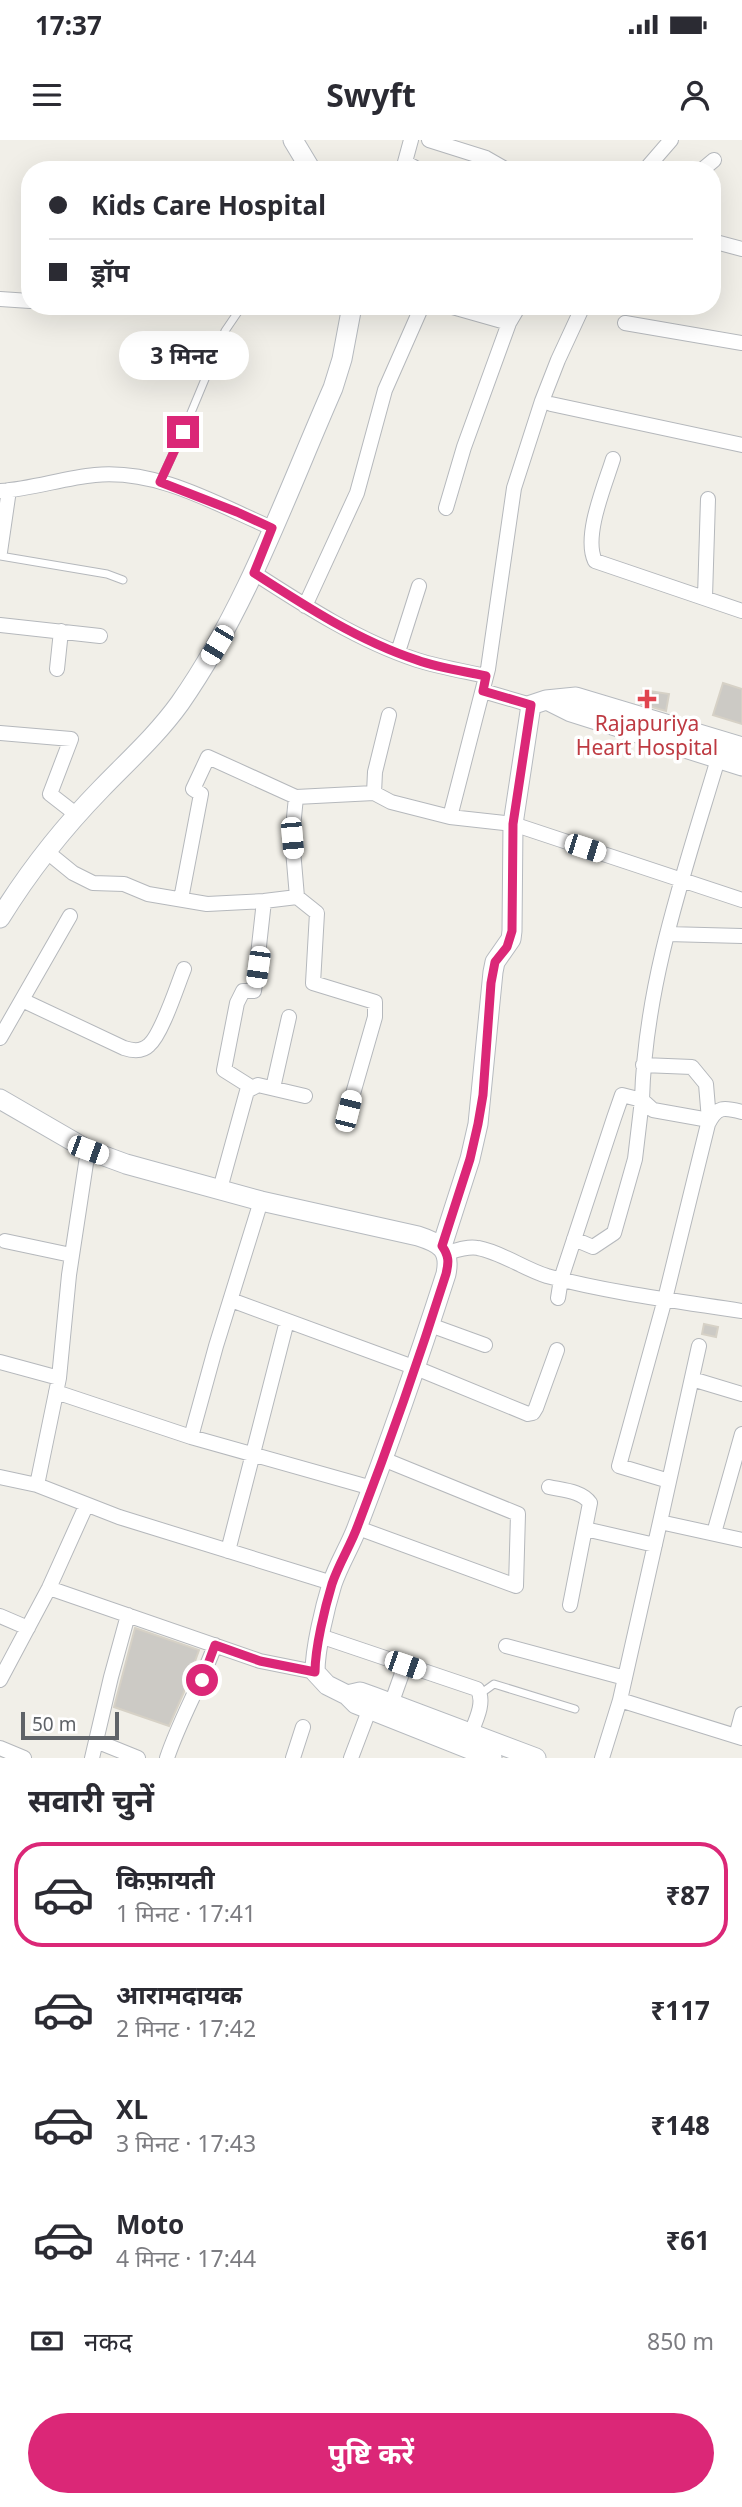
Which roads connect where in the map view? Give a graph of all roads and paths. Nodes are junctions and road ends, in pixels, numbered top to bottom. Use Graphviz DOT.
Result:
graph roads {
  1 [pos="293,140"];
  2 [pos="411,140"];
  3 [pos="429,140"];
  4 [pos="671,140"];
  5 [pos="457,144"];
  6 [pos="306,161"];
  7 [pos="405,161"];
  8 [pos="491,161"];
  9 [pos="652,161"];
  10 [pos="721,244"];
  11 [pos="742,250"];
  12 [pos="0,299"];
  13 [pos="21,300"];
  14 [pos="236,315"];
  15 [pos="350,315"];
  16 [pos="418,315"];
  17 [pos="481,315"];
  18 [pos="514,315"];
  19 [pos="579,315"];
  20 [pos="509,323"];
  21 [pos="625,323"];
  22 [pos="742,343"];
  23 [pos="551,404"];
  24 [pos="742,445"];
  25 [pos="613,459"];
  26 [pos="160,482"];
  27 [pos="4,491"];
  28 [pos="708,499"];
  29 [pos="446,508"];
  30 [pos="272,528"];
  31 [pos="0,554"];
  32 [pos="254,573"];
  33 [pos="123,580"];
  34 [pos="419,586"];
  35 [pos="705,597"];
  36 [pos="305,606"];
  37 [pos="742,611"];
  38 [pos="0,625"];
  39 [pos="61,631"];
  40 [pos="100,636"];
  41 [pos="398,652"];
  42 [pos="57,668"];
  43 [pos="486,676"];
  44 [pos="483,691"];
  45 [pos="538,702"];
  46 [pos="389,715"];
  47 [pos="0,733"];
  48 [pos="742,747"];
  49 [pos="718,759"];
  50 [pos="742,766"];
  51 [pos="374,793"];
  52 [pos="296,797"];
  53 [pos="77,814"];
  54 [pos="450,817"];
  55 [pos="513,824"];
  56 [pos="46,851"];
  57 [pos="682,880"];
  58 [pos="297,897"];
  59 [pos="181,899"];
  60 [pos="264,901"];
  61 [pos="742,901"];
  62 [pos="70,916"];
  63 [pos="0,918"];
  64 [pos="667,934"];
  65 [pos="742,936"];
  66 [pos="184,968"];
  67 [pos="22,1000"];
  68 [pos="289,1017"];
  69 [pos="0,1038"];
  70 [pos="643,1065"];
  71 [pos="251,1087"];
  72 [pos="273,1088"];
  73 [pos="305,1096"];
  74 [pos="0,1099"];
  75 [pos="642,1100"];
  76 [pos="348,1111"];
  77 [pos="742,1112"];
  78 [pos="709,1120"];
  79 [pos="88,1150"];
  80 [pos="220,1189"];
  81 [pos="261,1201"];
  82 [pos="575,1239"];
  83 [pos="5,1241"];
  84 [pos="444,1250"];
  85 [pos="71,1255"];
  86 [pos="561,1279"];
  87 [pos="558,1298"];
  88 [pos="665,1299"];
  89 [pos="231,1300"];
  90 [pos="742,1311"];
  91 [pos="287,1321"];
  92 [pos="430,1325"];
  93 [pos="485,1345"];
  94 [pos="699,1346"];
  95 [pos="557,1350"];
  96 [pos="0,1362"];
  97 [pos="416,1368"];
  98 [pos="692,1378"];
  99 [pos="57,1385"];
  100 [pos="742,1394"];
  101 [pos="742,1434"];
  102 [pos="191,1437"];
  103 [pos="253,1455"];
  104 [pos="383,1459"];
  105 [pos="0,1477"];
  106 [pos="669,1481"];
  107 [pos="37,1485"];
  108 [pos="549,1487"];
  109 [pos="372,1488"];
  110 [pos="86,1506"];
  111 [pos="660,1522"];
  112 [pos="358,1528"];
  113 [pos="585,1529"];
  114 [pos="714,1533"];
  115 [pos="742,1540"];
  116 [pos="655,1545"];
  117 [pos="228,1551"];
  118 [pos="332,1583"];
  119 [pos="49,1588"];
  120 [pos="570,1605"];
  121 [pos="128,1615"];
  122 [pos="0,1616"];
  123 [pos="28,1628"];
  124 [pos="320,1636"];
  125 [pos="215,1645"];
  126 [pos="506,1646"];
  127 [pos="405,1665"];
  128 [pos="315,1672"];
  129 [pos="625,1678"];
  130 [pos="0,1680"];
  131 [pos="480,1694"];
  132 [pos="621,1700"];
  133 [pos="380,1707"];
  134 [pos="575,1709"];
  135 [pos="742,1714"];
  136 [pos="303,1727"];
  137 [pos="739,1737"];
  138 [pos="468,1740"];
  139 [pos="96,1741"];
  140 [pos="0,1748"];
  141 [pos="24,1758"];
  142 [pos="92,1758"];
  143 [pos="138,1758"];
  144 [pos="167,1758"];
  145 [pos="293,1758"];
  146 [pos="351,1758"];
  147 [pos="492,1758"];
  148 [pos="536,1758"];
  149 [pos="602,1758"];
  1 -- 6 [label="street"];
  2 -- 7 [label="street"];
  3 -- 5 [label="street"];
  4 -- 9 [label="street"];
  5 -- 8 [label="street"];
  10 -- 11 [label="street"];
  12 -- 13 [label="street"];
  14 -- 26 [label="lane"];
  15 -- 30 [label="street"];
  16 -- 36 [label="street"];
  17 -- 20 [label="street"];
  18 -- 20 [label="street"];
  19 -- 43 [label="street"];
  20 -- 29 [label="street"];
  21 -- 22 [label="street"];
  23 -- 24 [label="street"];
  25 -- 35 [label="street"];
  26 -- 27 [label="street"];
  26 -- 30 [label="street"];
  27 -- 31 [label="street"];
  28 -- 35 [label="street"];
  30 -- 32 [label="street"];
  31 -- 33 [label="lane"];
  32 -- 36 [label="street"];
  32 -- 53 [label="street"];
  34 -- 41 [label="street"];
  35 -- 37 [label="street"];
  36 -- 41 [label="street"];
  38 -- 39 [label="street"];
  39 -- 40 [label="street"];
  39 -- 42 [label="street"];
  41 -- 43 [label="street"];
  43 -- 44 [label="street"];
  44 -- 45 [label="street"];
  44 -- 54 [label="street"];
  45 -- 48 [label="street"];
  45 -- 49 [label="street"];
  45 -- 55 [label="street"];
  46 -- 51 [label="street"];
  47 -- 53 [label="street"];
  49 -- 50 [label="street"];
  49 -- 57 [label="street"];
  51 -- 52 [label="street"];
  51 -- 54 [label="street"];
  52 -- 58 [label="street"];
  52 -- 59 [label="street"];
  53 -- 56 [label="street"];
  54 -- 55 [label="street"];
  55 -- 57 [label="street"];
  55 -- 84 [label="street"];
  56 -- 59 [label="street"];
  56 -- 63 [label="street"];
  57 -- 61 [label="street"];
  57 -- 64 [label="street"];
  58 -- 60 [label="street"];
  58 -- 76 [label="street"];
  59 -- 60 [label="street"];
  60 -- 71 [label="street"];
  62 -- 67 [label="street"];
  64 -- 65 [label="street"];
  64 -- 70 [label="street"];
  66 -- 67 [label="street"];
  67 -- 69 [label="street"];
  68 -- 72 [label="street"];
  70 -- 75 [label="street"];
  70 -- 78 [label="street"];
  71 -- 72 [label="street"];
  71 -- 80 [label="street"];
  72 -- 73 [label="street"];
  74 -- 79 [label="street"];
  75 -- 78 [label="street"];
  75 -- 82 [label="street"];
  75 -- 82 [label="street"];
  77 -- 78 [label="street"];
  78 -- 88 [label="street"];
  79 -- 80 [label="street"];
  79 -- 85 [label="street"];
  80 -- 81 [label="street"];
  81 -- 84 [label="street"];
  81 -- 89 [label="street"];
  82 -- 86 [label="street"];
  83 -- 85 [label="street"];
  84 -- 86 [label="street"];
  84 -- 92 [label="street"];
  85 -- 99 [label="street"];
  86 -- 87 [label="street"];
  86 -- 88 [label="street"];
  88 -- 90 [label="street"];
  88 -- 106 [label="street"];
  89 -- 91 [label="street"];
  89 -- 102 [label="street"];
  91 -- 97 [label="street"];
  91 -- 103 [label="street"];
  92 -- 93 [label="street"];
  92 -- 97 [label="street"];
  94 -- 98 [label="street"];
  95 -- 97 [label="street"];
  96 -- 99 [label="street"];
  97 -- 104 [label="street"];
  98 -- 100 [label="street"];
  98 -- 106 [label="street"];
  99 -- 102 [label="street"];
  99 -- 107 [label="street"];
  101 -- 114 [label="street"];
  102 -- 103 [label="street"];
  103 -- 109 [label="street"];
  103 -- 117 [label="street"];
  104 -- 109 [label="street"];
  104 -- 112 [label="street"];
  105 -- 107 [label="street"];
  106 -- 111 [label="street"];
  107 -- 110 [label="street"];
  108 -- 113 [label="street"];
  109 -- 112 [label="street"];
  110 -- 117 [label="street"];
  110 -- 119 [label="street"];
  111 -- 114 [label="street"];
  111 -- 116 [label="street"];
  112 -- 118 [label="street"];
  113 -- 116 [label="street"];
  113 -- 120 [label="street"];
  114 -- 115 [label="street"];
  116 -- 129 [label="street"];
  117 -- 118 [label="street"];
  118 -- 124 [label="street"];
  119 -- 121 [label="street"];
  119 -- 123 [label="street"];
  121 -- 125 [label="street"];
  121 -- 139 [label="street"];
  122 -- 123 [label="street"];
  123 -- 130 [label="street"];
  124 -- 127 [label="street"];
  124 -- 128 [label="street"];
  125 -- 128 [label="street"];
  125 -- 144 [label="street"];
  126 -- 129 [label="street"];
  127 -- 131 [label="street"];
  127 -- 133 [label="street"];
  128 -- 133 [label="street"];
  129 -- 132 [label="street"];
  131 -- 134 [label="lane"];
  131 -- 138 [label="street"];
  132 -- 137 [label="street"];
  132 -- 149 [label="street"];
  133 -- 138 [label="street"];
  133 -- 146 [label="street"];
  135 -- 137 [label="street"];
  136 -- 145 [label="street"];
  138 -- 147 [label="street"];
  138 -- 148 [label="street"];
  139 -- 142 [label="street"];
  139 -- 143 [label="street"];
  140 -- 141 [label="street"];
}
